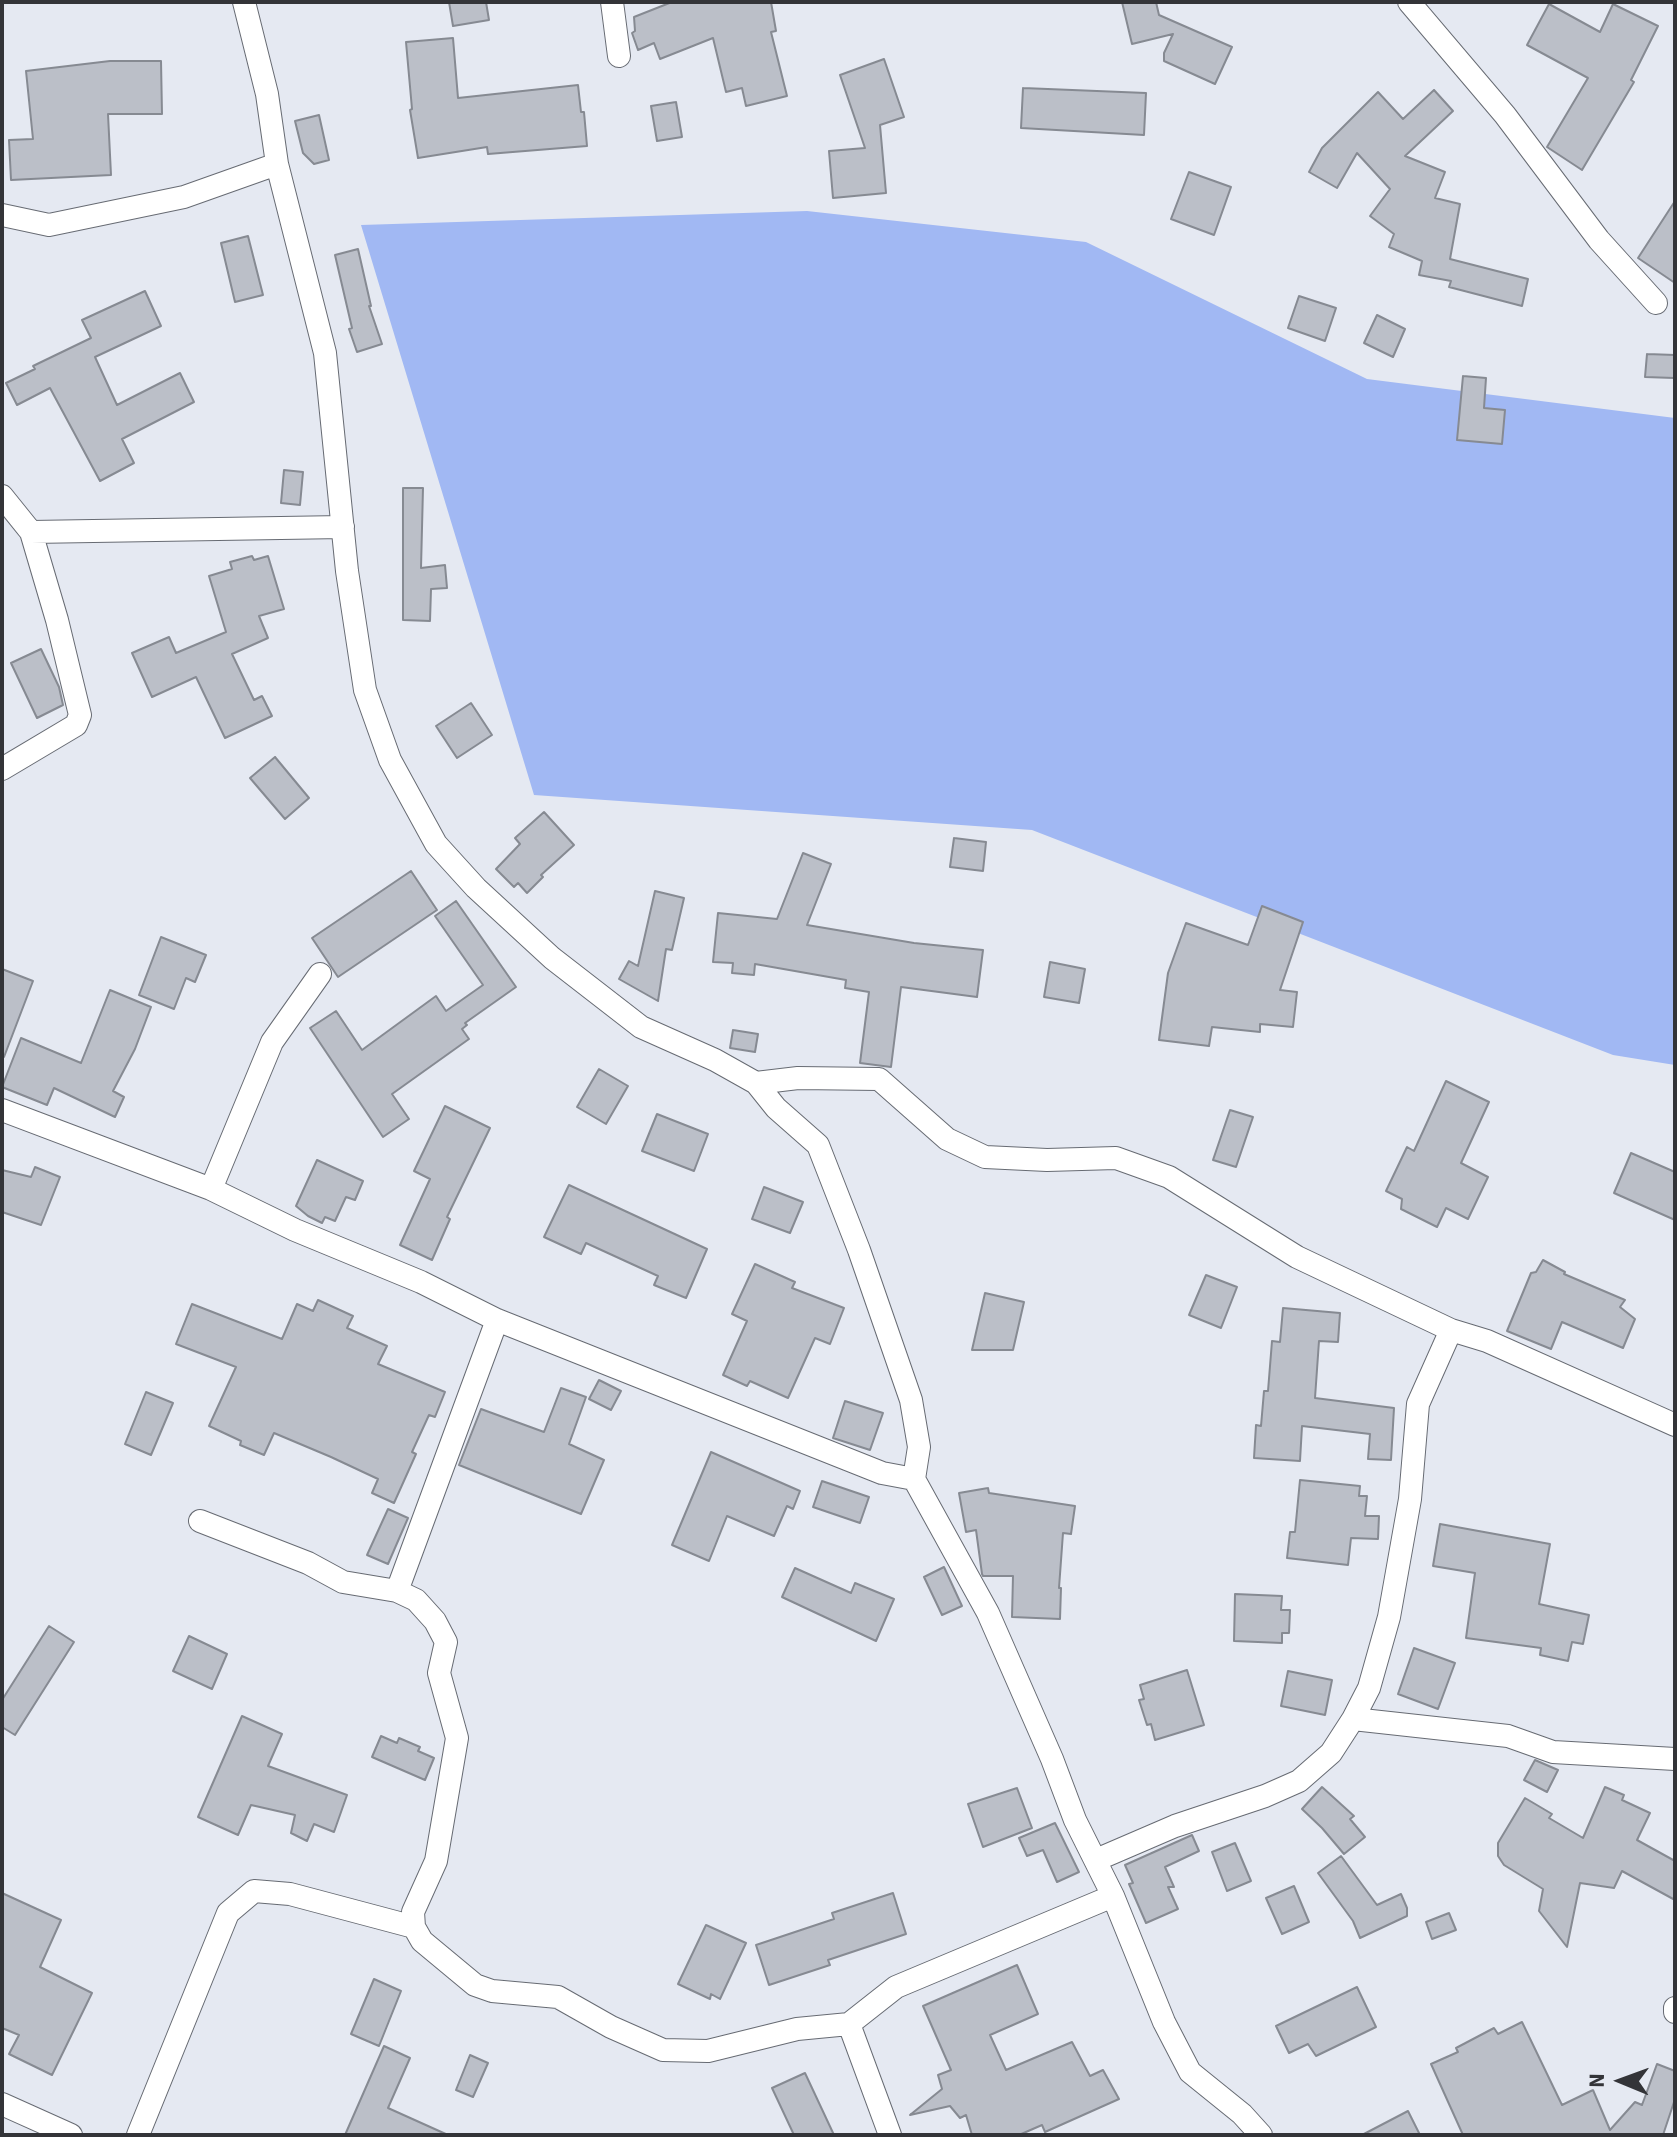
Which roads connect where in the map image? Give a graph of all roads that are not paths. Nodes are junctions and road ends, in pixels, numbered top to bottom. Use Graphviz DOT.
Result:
graph roads {
  1 [pos="244,2"];
  2 [pos="612,2"];
  3 [pos="1409,2"];
  4 [pos="619,56"];
  5 [pos="277,164"];
  6 [pos="2,215"];
  7 [pos="1656,303"];
  8 [pos="2,496"];
  9 [pos="343,527"];
  10 [pos="31,532"];
  11 [pos="2,769"];
  12 [pos="320,974"];
  13 [pos="756,1083"];
  14 [pos="2,1110"];
  15 [pos="211,1189"];
  16 [pos="497,1320"];
  17 [pos="1451,1330"];
  18 [pos="1675,1425"];
  19 [pos="914,1479"];
  20 [pos="200,1521"];
  21 [pos="397,1591"];
  22 [pos="1353,1719"];
  23 [pos="1675,1759"];
  24 [pos="1096,1860"];
  25 [pos="1113,1896"];
  26 [pos="414,1927"];
  27 [pos="849,2024"];
  28 [pos="2,2104"];
  29 [pos="71,2135"];
  30 [pos="138,2135"];
  31 [pos="890,2135"];
  32 [pos="1261,2135"];
  1 -- 5 [label="street"];
  2 -- 4 [label="street"];
  3 -- 7 [label="street"];
  5 -- 6 [label="street"];
  5 -- 9 [label="street"];
  8 -- 10 [label="street"];
  9 -- 10 [label="street"];
  9 -- 13 [label="street"];
  10 -- 11 [label="street"];
  12 -- 15 [label="street"];
  13 -- 17 [label="street"];
  13 -- 19 [label="street"];
  14 -- 15 [label="street"];
  15 -- 16 [label="street"];
  16 -- 19 [label="street"];
  16 -- 21 [label="street"];
  17 -- 18 [label="street"];
  17 -- 22 [label="street"];
  19 -- 24 [label="street"];
  20 -- 21 [label="street"];
  21 -- 26 [label="street"];
  22 -- 23 [label="street"];
  22 -- 24 [label="street"];
  24 -- 25 [label="street"];
  25 -- 27 [label="street"];
  25 -- 32 [label="street"];
  26 -- 27 [label="street"];
  26 -- 30 [label="street"];
  27 -- 31 [label="street"];
  28 -- 29 [label="street"];
}
